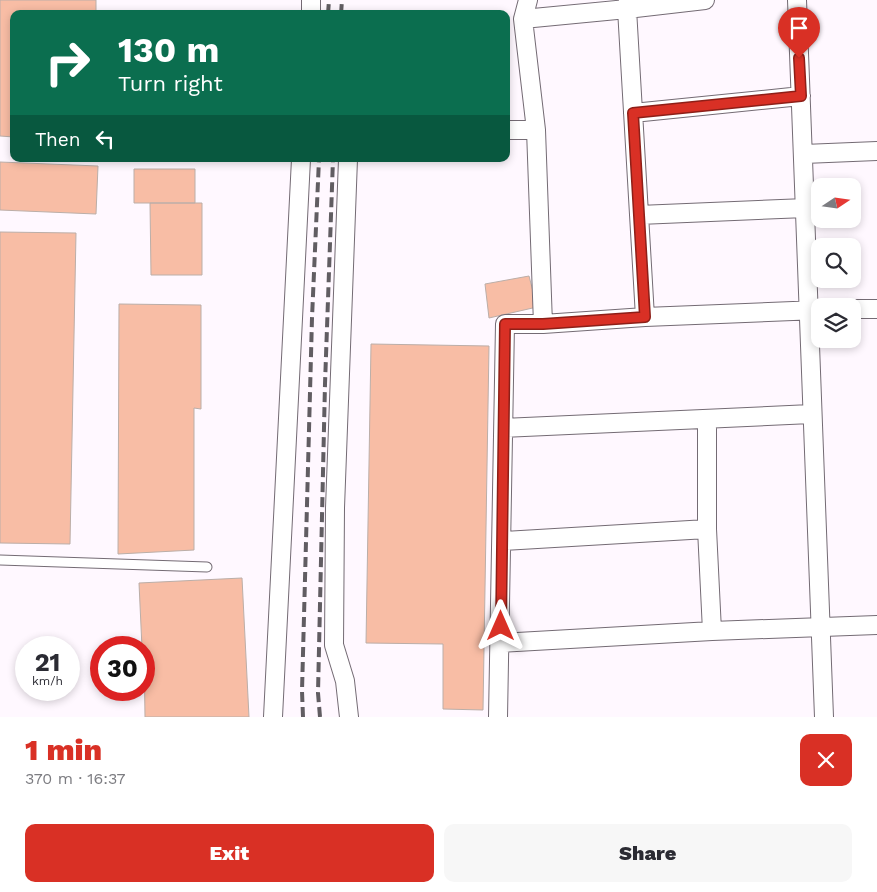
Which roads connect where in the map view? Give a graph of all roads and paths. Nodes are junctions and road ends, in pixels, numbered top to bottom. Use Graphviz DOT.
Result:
graph roads {
  1 [pos="528,0"];
  2 [pos="705,0"];
  3 [pos="797,0"];
  4 [pos="627,4"];
  5 [pos="523,19"];
  6 [pos="801,96"];
  7 [pos="633,113"];
  8 [pos="510,130"];
  9 [pos="536,130"];
  10 [pos="877,151"];
  11 [pos="804,154"];
  12 [pos="301,162"];
  13 [pos="348,162"];
  14 [pos="806,208"];
  15 [pos="639,215"];
  16 [pos="813,298"];
  17 [pos="861,309"];
  18 [pos="877,309"];
  19 [pos="811,310"];
  20 [pos="645,317"];
  21 [pos="543,324"];
  22 [pos="813,348"];
  23 [pos="811,414"];
  24 [pos="706,419"];
  25 [pos="504,428"];
  26 [pos="707,529"];
  27 [pos="502,541"];
  28 [pos="0,560"];
  29 [pos="207,567"];
  30 [pos="877,625"];
  31 [pos="820,628"];
  32 [pos="712,631"];
  33 [pos="501,643"];
  34 [pos="272,717"];
  35 [pos="349,717"];
  36 [pos="498,717"];
  37 [pos="824,717"];
  1 -- 5 [label="street"];
  2 -- 4 [label="street"];
  3 -- 6 [label="street"];
  4 -- 5 [label="street"];
  4 -- 7 [label="street"];
  5 -- 9 [label="street"];
  6 -- 7 [label="street"];
  6 -- 11 [label="street"];
  7 -- 15 [label="street"];
  8 -- 9 [label="street"];
  9 -- 21 [label="street"];
  10 -- 11 [label="street"];
  11 -- 14 [label="street"];
  12 -- 34 [label="street"];
  13 -- 35 [label="street"];
  14 -- 15 [label="street"];
  14 -- 16 [label="street"];
  15 -- 20 [label="street"];
  17 -- 18 [label="street"];
  19 -- 20 [label="street"];
  20 -- 21 [label="street"];
  21 -- 25 [label="street"];
  22 -- 23 [label="street"];
  23 -- 24 [label="street"];
  23 -- 31 [label="street"];
  24 -- 25 [label="street"];
  24 -- 26 [label="street"];
  25 -- 27 [label="street"];
  26 -- 27 [label="street"];
  26 -- 32 [label="street"];
  27 -- 33 [label="street"];
  28 -- 29 [label="lane"];
  30 -- 31 [label="street"];
  31 -- 32 [label="street"];
  31 -- 37 [label="street"];
  32 -- 33 [label="street"];
  33 -- 36 [label="street"];
}
